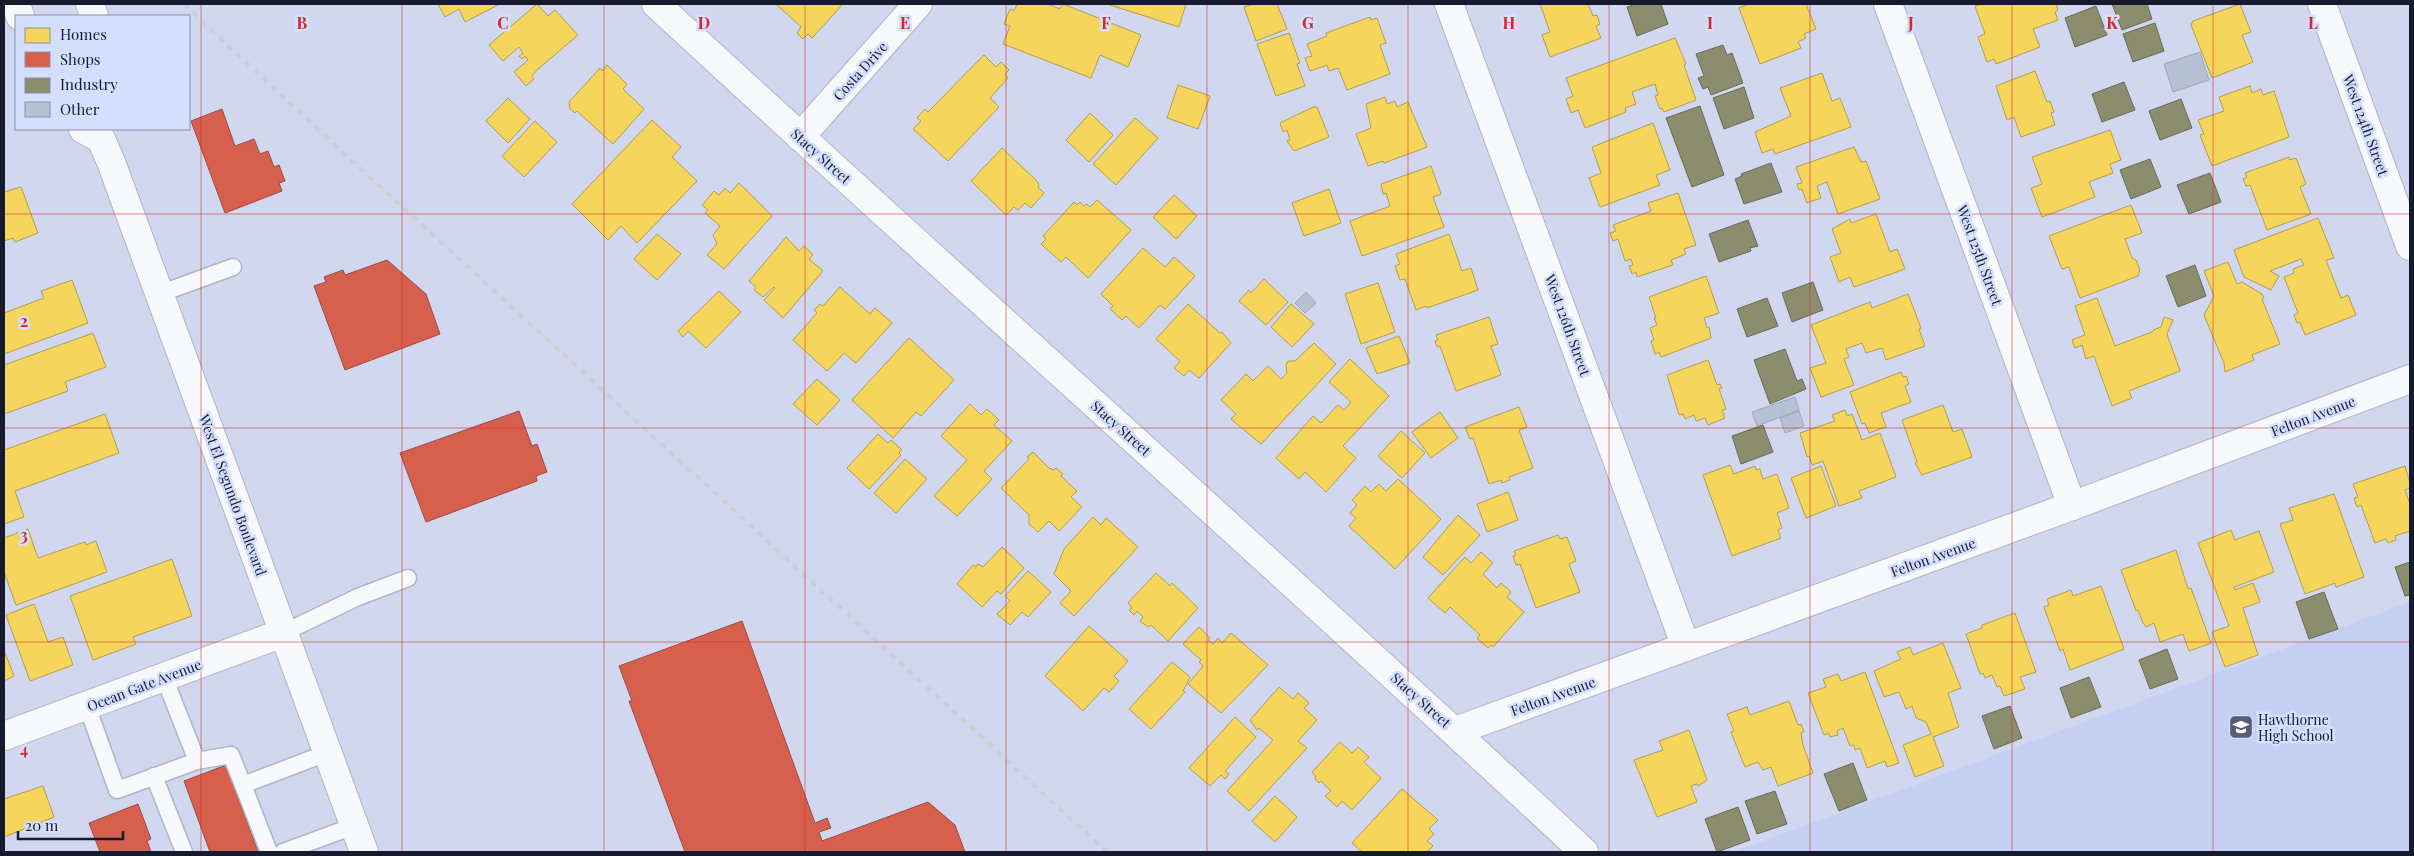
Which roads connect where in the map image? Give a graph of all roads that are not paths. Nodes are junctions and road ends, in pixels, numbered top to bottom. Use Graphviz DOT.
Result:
graph roads {
  1 [pos="656,4"];
  2 [pos="918,4"];
  3 [pos="1449,4"];
  4 [pos="1888,4"];
  5 [pos="2322,4"];
  6 [pos="97,132"];
  7 [pos="800,137"];
  8 [pos="2410,246"];
  9 [pos="233,267"];
  10 [pos="158,294"];
  11 [pos="2410,379"];
  12 [pos="2072,506"];
  13 [pos="408,578"];
  14 [pos="283,632"];
  15 [pos="1686,647"];
  16 [pos="164,677"];
  17 [pos="87,706"];
  18 [pos="1455,731"];
  19 [pos="4,736"];
  20 [pos="327,753"];
  21 [pos="197,761"];
  22 [pos="154,776"];
  23 [pos="243,785"];
  24 [pos="354,826"];
  25 [pos="184,852"];
  26 [pos="269,852"];
  27 [pos="283,852"];
  28 [pos="364,852"];
  29 [pos="1584,852"];
  1 -- 7 [label="street, Stacy Street"];
  2 -- 7 [label="street, Costa Drive"];
  3 -- 15 [label="street, West 126th Street"];
  4 -- 12 [label="street, West 125th Street"];
  5 -- 8 [label="street, West 124th Street"];
  6 -- 10 [label="street, West El Segundo Boulevard"];
  7 -- 18 [label="street, Stacy Street"];
  9 -- 10 [label="lane"];
  10 -- 14 [label="street, West El Segundo Boulevard"];
  11 -- 12 [label="street, Felton Avenue"];
  12 -- 15 [label="street, Felton Avenue"];
  13 -- 14 [label="lane"];
  14 -- 16 [label="street, Ocean Gate Avenue"];
  14 -- 20 [label="street, West El Segundo Boulevard"];
  15 -- 18 [label="street, Felton Avenue"];
  16 -- 17 [label="street, Ocean Gate Avenue"];
  16 -- 21 [label="lane"];
  17 -- 19 [label="street, Ocean Gate Avenue"];
  17 -- 22 [label="lane"];
  18 -- 29 [label="street, Stacy Street"];
  20 -- 23 [label="lane"];
  20 -- 24 [label="street, West El Segundo Boulevard"];
  21 -- 22 [label="lane"];
  21 -- 23 [label="lane"];
  22 -- 25 [label="lane"];
  23 -- 26 [label="lane"];
  24 -- 27 [label="lane"];
  24 -- 28 [label="street, West El Segundo Boulevard"];
}
